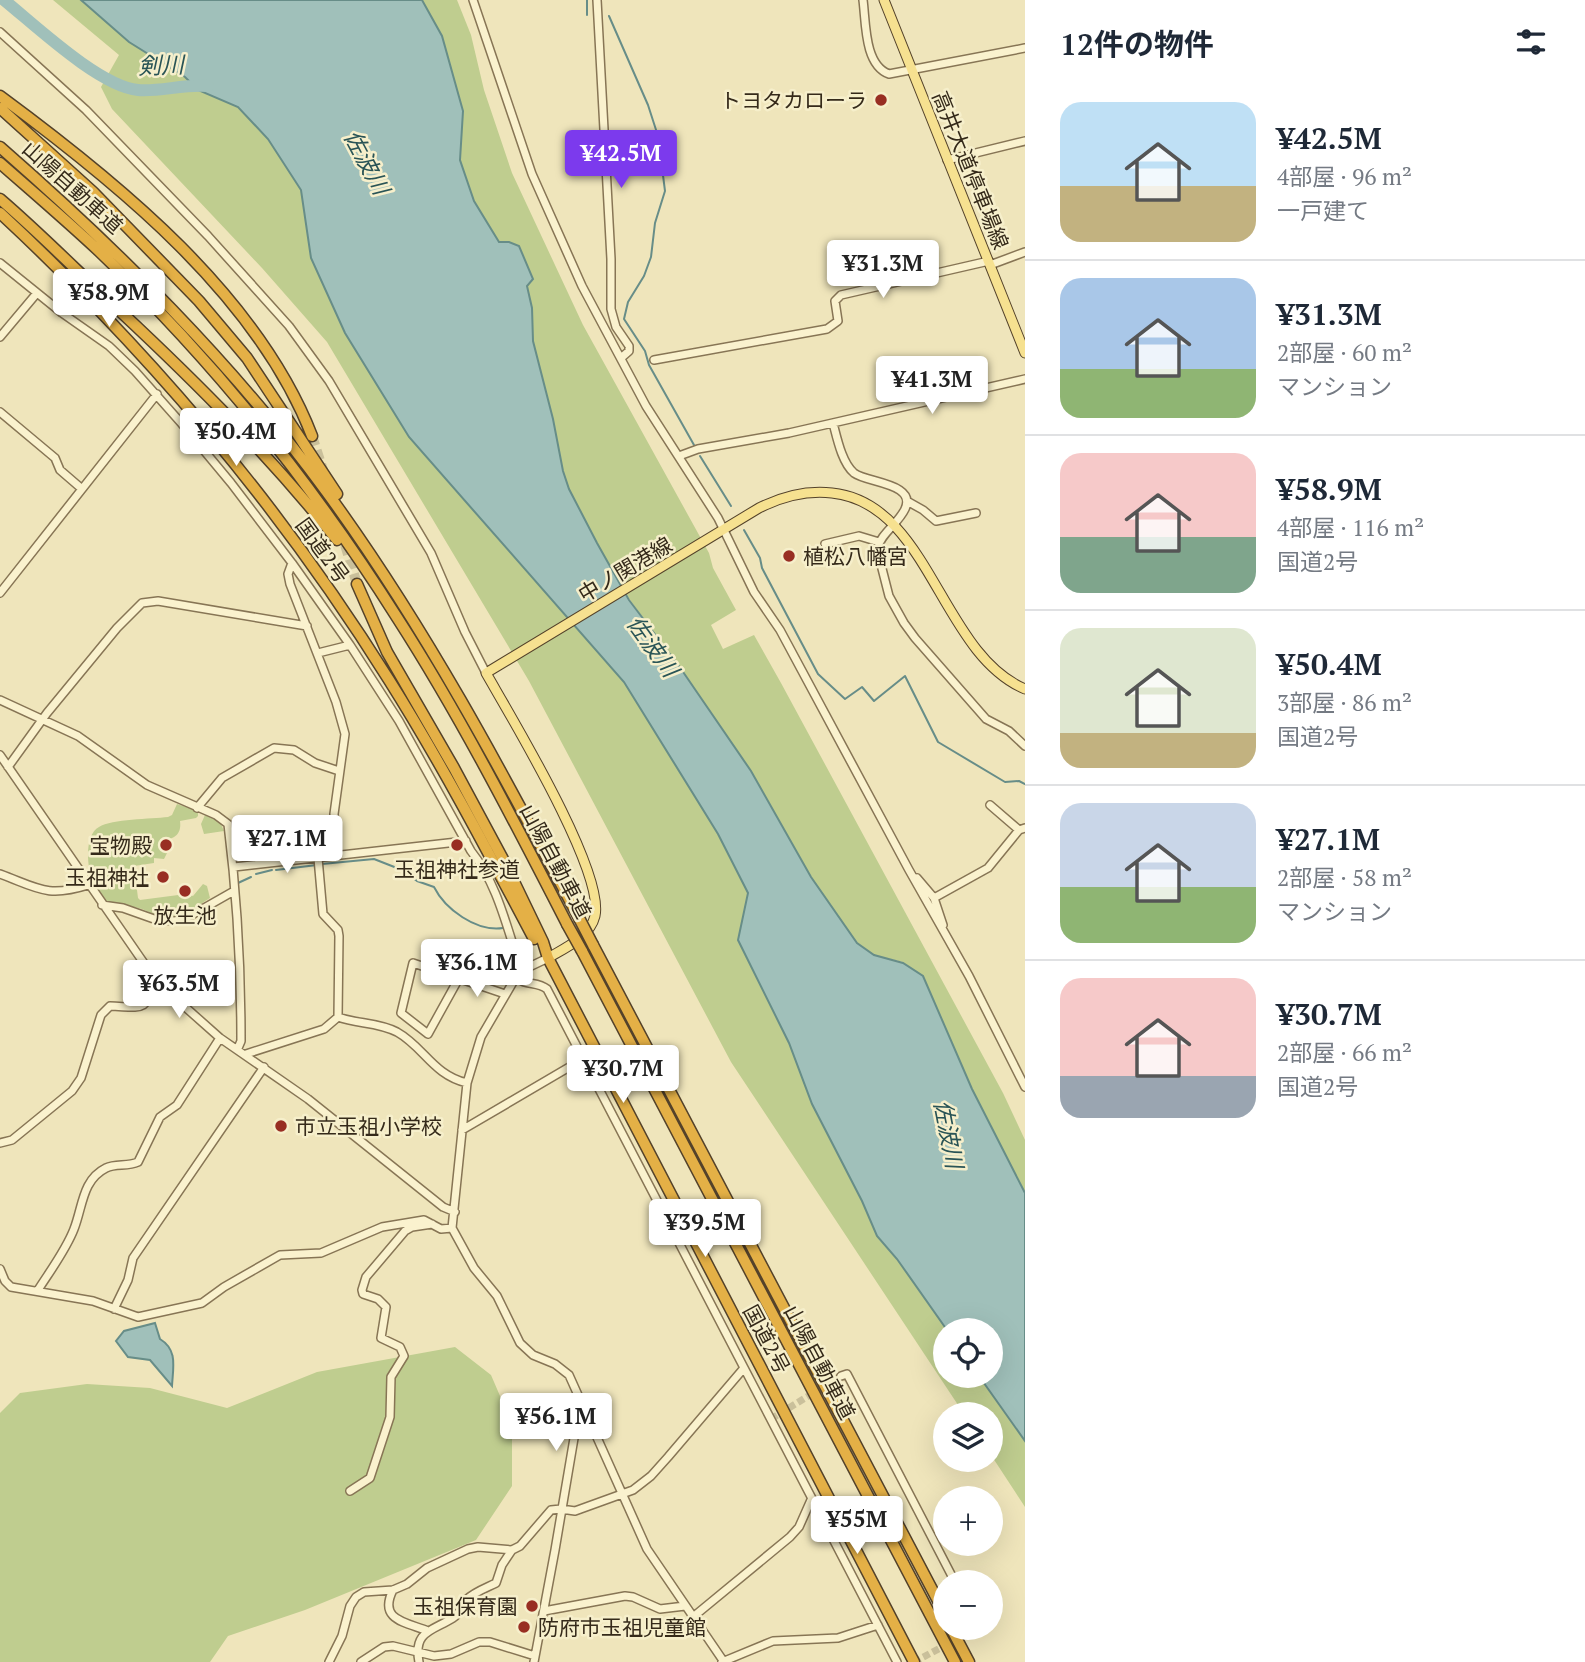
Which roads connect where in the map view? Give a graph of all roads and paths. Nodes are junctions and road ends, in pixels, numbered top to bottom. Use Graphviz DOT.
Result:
graph roads {
  1 [pos="473,0"];
  2 [pos="597,0"];
  3 [pos="863,0"];
  4 [pos="884,0"];
  5 [pos="0,32"];
  6 [pos="1025,48"];
  7 [pos="911,69"];
  8 [pos="0,96"];
  9 [pos="0,108"];
  10 [pos="1025,141"];
  11 [pos="0,147"];
  12 [pos="947,160"];
  13 [pos="0,163"];
  14 [pos="0,199"];
  15 [pos="64,211"];
  16 [pos="0,213"];
  17 [pos="1025,252"];
  18 [pos="0,263"];
  19 [pos="989,263"];
  20 [pos="37,293"];
  21 [pos="0,337"];
  22 [pos="1025,354"];
  23 [pos="621,359"];
  24 [pos="654,360"];
  25 [pos="1025,379"];
  26 [pos="157,394"];
  27 [pos="0,412"];
  28 [pos="833,423"];
  29 [pos="312,436"];
  30 [pos="679,456"];
  31 [pos="82,489"];
  32 [pos="907,502"];
  33 [pos="976,513"];
  34 [pos="894,525"];
  35 [pos="724,529"];
  36 [pos="879,542"];
  37 [pos="825,544"];
  38 [pos="369,552"];
  39 [pos="292,562"];
  40 [pos="357,584"];
  41 [pos="0,593"];
  42 [pos="399,619"];
  43 [pos="307,626"];
  44 [pos="350,645"];
  45 [pos="318,653"];
  46 [pos="486,673"];
  47 [pos="1025,689"];
  48 [pos="0,700"];
  49 [pos="41,720"];
  50 [pos="1025,746"];
  51 [pos="0,755"];
  52 [pos="8,767"];
  53 [pos="340,771"];
  54 [pos="990,805"];
  55 [pos="198,808"];
  56 [pos="1022,829"];
  57 [pos="466,841"];
  58 [pos="337,855"];
  59 [pos="318,858"];
  60 [pos="234,867"];
  61 [pos="0,874"];
  62 [pos="911,874"];
  63 [pos="88,885"];
  64 [pos="234,891"];
  65 [pos="934,898"];
  66 [pos="102,905"];
  67 [pos="943,931"];
  68 [pos="548,958"];
  69 [pos="519,974"];
  70 [pos="459,978"];
  71 [pos="156,982"];
  72 [pos="505,994"];
  73 [pos="338,1017"];
  74 [pos="220,1038"];
  75 [pos="238,1048"];
  76 [pos="246,1054"];
  77 [pos="583,1059"];
  78 [pos="264,1067"];
  79 [pos="467,1083"];
  80 [pos="1025,1087"];
  81 [pos="462,1130"];
  82 [pos="0,1143"];
  83 [pos="455,1212"];
  84 [pos="433,1224"];
  85 [pos="452,1228"];
  86 [pos="0,1269"];
  87 [pos="38,1290"];
  88 [pos="114,1309"];
  89 [pos="744,1368"];
  90 [pos="841,1376"];
  91 [pos="580,1402"];
  92 [pos="350,1491"];
  93 [pos="622,1494"];
  94 [pos="811,1500"];
  95 [pos="561,1509"];
  96 [pos="512,1550"];
  97 [pos="949,1570"];
  98 [pos="393,1590"];
  99 [pos="933,1591"];
  100 [pos="685,1606"];
  101 [pos="544,1611"];
  102 [pos="693,1617"];
  103 [pos="878,1625"];
  104 [pos="428,1631"];
  105 [pos="957,1640"];
  106 [pos="416,1652"];
  107 [pos="534,1659"];
  108 [pos="329,1662"];
  109 [pos="361,1662"];
  110 [pos="419,1662"];
  111 [pos="723,1662"];
  112 [pos="897,1662"];
  113 [pos="914,1662"];
  114 [pos="954,1662"];
  115 [pos="968,1662"];
  1 -- 23 [label="street"];
  2 -- 23 [label="street"];
  3 -- 7 [label="street"];
  4 -- 7 [label="main road, 高井大道停車場線"];
  5 -- 46 [label="street"];
  6 -- 7 [label="street"];
  7 -- 12 [label="main road, 高井大道停車場線"];
  8 -- 29 [label="highway"];
  9 -- 38 [label="highway"];
  10 -- 12 [label="street"];
  11 -- 15 [label="highway, 山陽自動車道"];
  12 -- 19 [label="main road, 高井大道停車場線"];
  13 -- 15 [label="highway, 山陽自動車道"];
  14 -- 42 [label="highway"];
  15 -- 38 [label="highway, 山陽自動車道"];
  15 -- 42 [label="highway, 山陽自動車道"];
  16 -- 68 [label="highway, 国道2号"];
  17 -- 19 [label="street"];
  18 -- 20 [label="street"];
  19 -- 22 [label="main road, 高井大道停車場線"];
  19 -- 24 [label="street"];
  20 -- 21 [label="street"];
  20 -- 26 [label="street"];
  23 -- 30 [label="street"];
  25 -- 28 [label="street"];
  26 -- 31 [label="street"];
  26 -- 39 [label="street"];
  27 -- 31 [label="street"];
  28 -- 30 [label="street"];
  28 -- 32 [label="street"];
  30 -- 35 [label="street"];
  31 -- 41 [label="street"];
  32 -- 33 [label="street"];
  32 -- 34 [label="street"];
  34 -- 35 [label="main road, 中ノ関港線"];
  34 -- 36 [label="street"];
  34 -- 47 [label="main road, 中ノ関港線"];
  35 -- 46 [label="main road, 中ノ関港線"];
  35 -- 62 [label="street"];
  36 -- 37 [label="street"];
  36 -- 50 [label="street"];
  38 -- 99 [label="highway, 山陽自動車道, bridge"];
  39 -- 43 [label="street"];
  39 -- 44 [label="street"];
  40 -- 68 [label="highway, 国道2号"];
  42 -- 114 [label="highway, 山陽自動車道, bridge"];
  43 -- 45 [label="street"];
  43 -- 49 [label="street"];
  44 -- 45 [label="street"];
  44 -- 57 [label="street"];
  45 -- 53 [label="street"];
  46 -- 68 [label="main road"];
  48 -- 49 [label="street"];
  49 -- 52 [label="street"];
  49 -- 55 [label="street"];
  51 -- 52 [label="street"];
  52 -- 63 [label="street"];
  53 -- 55 [label="street"];
  53 -- 58 [label="street"];
  54 -- 56 [label="street"];
  55 -- 60 [label="street"];
  56 -- 65 [label="street"];
  57 -- 58 [label="street"];
  57 -- 69 [label="street"];
  58 -- 59 [label="street"];
  59 -- 60 [label="street"];
  59 -- 73 [label="street"];
  60 -- 64 [label="street"];
  61 -- 63 [label="street"];
  62 -- 65 [label="street"];
  62 -- 67 [label="street"];
  63 -- 66 [label="street"];
  64 -- 66 [label="street"];
  64 -- 75 [label="street"];
  65 -- 67 [label="street"];
  66 -- 71 [label="street"];
  67 -- 80 [label="street"];
  68 -- 69 [label="street"];
  68 -- 113 [label="highway, 国道2号"];
  69 -- 72 [label="street"];
  69 -- 77 [label="street"];
  70 -- 70 [label="street"];
  70 -- 72 [label="street"];
  71 -- 74 [label="street"];
  71 -- 82 [label="street"];
  72 -- 79 [label="street"];
  73 -- 76 [label="street"];
  73 -- 79 [label="street"];
  74 -- 75 [label="street"];
  74 -- 87 [label="street"];
  75 -- 76 [label="street"];
  76 -- 78 [label="street"];
  77 -- 81 [label="street"];
  77 -- 89 [label="street"];
  78 -- 83 [label="street"];
  78 -- 88 [label="street"];
  79 -- 81 [label="street"];
  81 -- 83 [label="street"];
  83 -- 85 [label="street"];
  84 -- 85 [label="street"];
  84 -- 88 [label="street"];
  84 -- 92 [label="street"];
  85 -- 91 [label="street"];
  86 -- 87 [label="street"];
  87 -- 88 [label="street"];
  89 -- 93 [label="street"];
  89 -- 94 [label="street"];
  90 -- 97 [label="street"];
  91 -- 93 [label="street"];
  91 -- 95 [label="street"];
  93 -- 95 [label="street"];
  93 -- 100 [label="street"];
  94 -- 102 [label="street"];
  94 -- 103 [label="street"];
  95 -- 96 [label="street"];
  95 -- 101 [label="street"];
  96 -- 98 [label="street"];
  96 -- 104 [label="street"];
  98 -- 104 [label="street"];
  98 -- 108 [label="street"];
  100 -- 101 [label="street"];
  100 -- 102 [label="street"];
  101 -- 107 [label="street"];
  102 -- 111 [label="street"];
  103 -- 111 [label="street"];
  103 -- 112 [label="street"];
  104 -- 106 [label="street"];
  105 -- 115 [label="highway"];
  106 -- 107 [label="street"];
  106 -- 109 [label="street"];
  106 -- 110 [label="street"];
}
